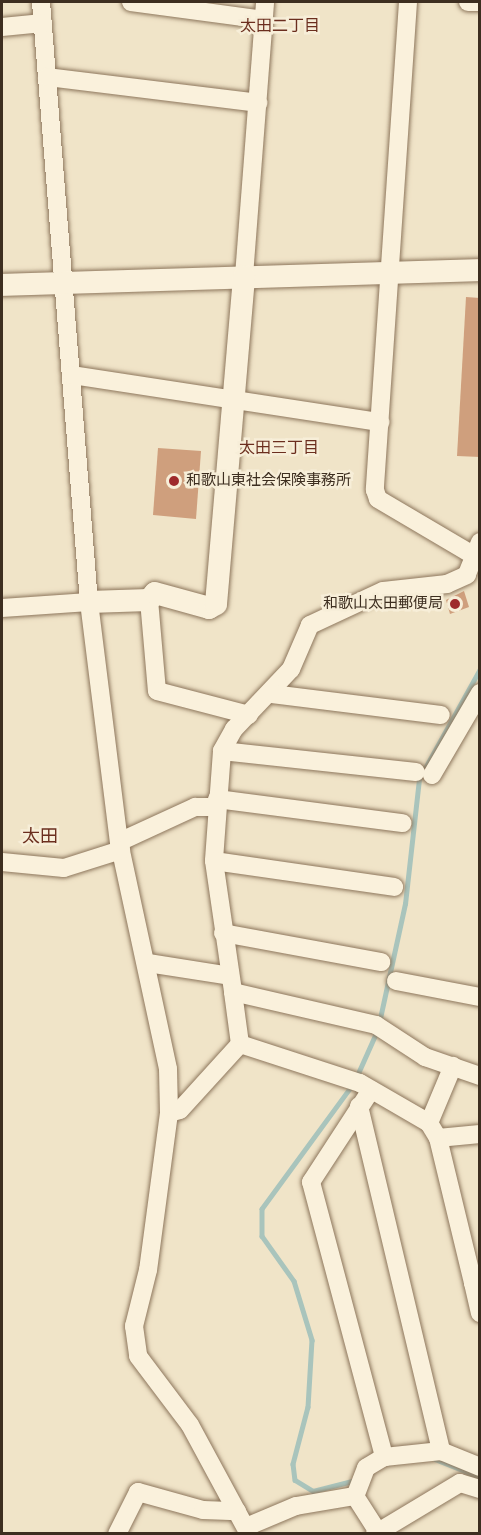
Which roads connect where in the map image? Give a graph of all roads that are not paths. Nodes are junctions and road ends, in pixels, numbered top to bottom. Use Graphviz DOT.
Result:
graph roads {
  1 [pos="40,2"];
  2 [pos="131,2"];
  3 [pos="265,2"];
  4 [pos="408,2"];
  5 [pos="468,2"];
  6 [pos="480,2"];
  7 [pos="264,20"];
  8 [pos="43,23"];
  9 [pos="2,27"];
  10 [pos="47,77"];
  11 [pos="258,103"];
  12 [pos="480,270"];
  13 [pos="390,273"];
  14 [pos="244,276"];
  15 [pos="62,283"];
  16 [pos="2,285"];
  17 [pos="72,375"];
  18 [pos="235,401"];
  19 [pos="380,422"];
  20 [pos="479,553"];
  21 [pos="149,600"];
  22 [pos="90,602"];
  23 [pos="2,608"];
  24 [pos="480,693"];
  25 [pos="272,694"];
  26 [pos="249,715"];
  27 [pos="441,715"];
  28 [pos="222,751"];
  29 [pos="216,803"];
  30 [pos="402,823"];
  31 [pos="120,846"];
  32 [pos="214,861"];
  33 [pos="2,862"];
  34 [pos="394,887"];
  35 [pos="223,933"];
  36 [pos="381,962"];
  37 [pos="148,963"];
  38 [pos="396,981"];
  39 [pos="231,984"];
  40 [pos="480,997"];
  41 [pos="240,1044"];
  42 [pos="453,1066"];
  43 [pos="480,1076"];
  44 [pos="371,1090"];
  45 [pos="358,1106"];
  46 [pos="169,1113"];
  47 [pos="434,1131"];
  48 [pos="480,1134"];
  49 [pos="476,1282"];
  50 [pos="480,1312"];
  51 [pos="441,1451"];
  52 [pos="384,1457"];
  53 [pos="480,1467"];
  54 [pos="480,1489"];
  55 [pos="355,1496"];
  56 [pos="237,1511"];
  57 [pos="248,1530"];
  58 [pos="117,1533"];
  59 [pos="376,1533"];
  1 -- 8 [label="street"];
  2 -- 7 [label="street"];
  3 -- 7 [label="street"];
  4 -- 13 [label="street"];
  5 -- 6 [label="street"];
  7 -- 11 [label="street"];
  8 -- 9 [label="street"];
  8 -- 10 [label="street"];
  10 -- 11 [label="street"];
  10 -- 15 [label="street"];
  11 -- 14 [label="street"];
  12 -- 13 [label="street"];
  13 -- 14 [label="street"];
  13 -- 19 [label="street"];
  14 -- 15 [label="street"];
  14 -- 18 [label="street"];
  15 -- 16 [label="street"];
  15 -- 17 [label="street"];
  17 -- 18 [label="street"];
  17 -- 22 [label="street"];
  18 -- 19 [label="street"];
  18 -- 21 [label="street"];
  19 -- 20 [label="street"];
  20 -- 25 [label="street"];
  21 -- 22 [label="street"];
  21 -- 26 [label="street"];
  22 -- 23 [label="street"];
  22 -- 31 [label="street"];
  24 -- 28 [label="street"];
  25 -- 26 [label="street"];
  25 -- 27 [label="street"];
  26 -- 28 [label="street"];
  28 -- 29 [label="street"];
  29 -- 30 [label="street"];
  29 -- 31 [label="street"];
  29 -- 32 [label="street"];
  31 -- 33 [label="street"];
  31 -- 37 [label="street"];
  32 -- 34 [label="street"];
  32 -- 35 [label="street"];
  35 -- 36 [label="street"];
  35 -- 39 [label="street"];
  37 -- 39 [label="street"];
  37 -- 46 [label="street"];
  38 -- 40 [label="street"];
  39 -- 41 [label="street"];
  39 -- 42 [label="street"];
  41 -- 44 [label="street"];
  41 -- 46 [label="street"];
  42 -- 43 [label="street"];
  42 -- 47 [label="street"];
  44 -- 45 [label="street"];
  44 -- 47 [label="street"];
  45 -- 51 [label="street"];
  45 -- 52 [label="street"];
  46 -- 56 [label="street"];
  47 -- 48 [label="street"];
  47 -- 49 [label="street"];
  49 -- 50 [label="street"];
  51 -- 52 [label="street"];
  51 -- 53 [label="street"];
  52 -- 55 [label="street"];
  54 -- 59 [label="street"];
  55 -- 57 [label="street"];
  55 -- 59 [label="street"];
  56 -- 57 [label="street"];
  56 -- 58 [label="street"];
}
